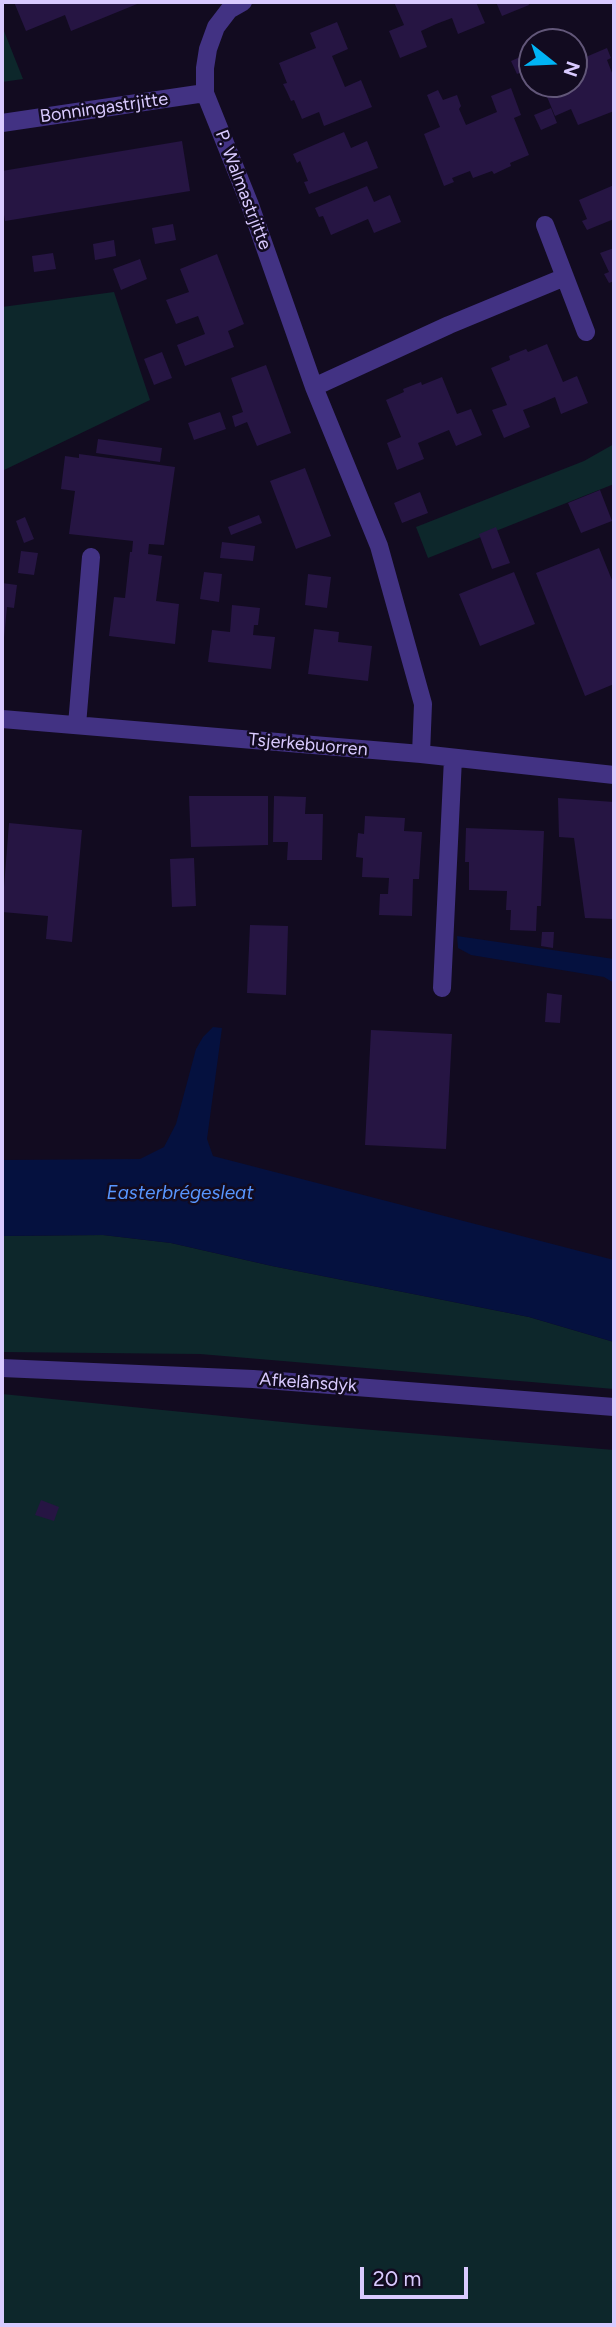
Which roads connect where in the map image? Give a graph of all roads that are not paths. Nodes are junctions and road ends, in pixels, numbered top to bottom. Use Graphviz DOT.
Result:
graph roads {
  1 [pos="243,2"];
  2 [pos="205,93"];
  3 [pos="2,123"];
  4 [pos="545,225"];
  5 [pos="565,277"];
  6 [pos="586,332"];
  7 [pos="314,387"];
  8 [pos="91,557"];
  9 [pos="2,719"];
  10 [pos="77,725"];
  11 [pos="421,754"];
  12 [pos="453,758"];
  13 [pos="614,775"];
  14 [pos="442,988"];
  15 [pos="2,1368"];
  16 [pos="614,1407"];
  1 -- 2 [label="street, P. Walmastrjitte"];
  2 -- 3 [label="street, Bonningastrjitte"];
  2 -- 7 [label="street, P. Walmastrjitte"];
  4 -- 5 [label="street"];
  5 -- 6 [label="street"];
  5 -- 7 [label="street"];
  7 -- 11 [label="street, P. Walmastrjitte"];
  8 -- 10 [label="street"];
  9 -- 10 [label="street, Tsjerkebuorren"];
  10 -- 11 [label="street, Tsjerkebuorren"];
  11 -- 12 [label="street, Tsjerkebuorren"];
  12 -- 13 [label="street, Tsjerkebuorren"];
  12 -- 14 [label="street"];
  15 -- 16 [label="street, Afkelânsdyk"];
}
